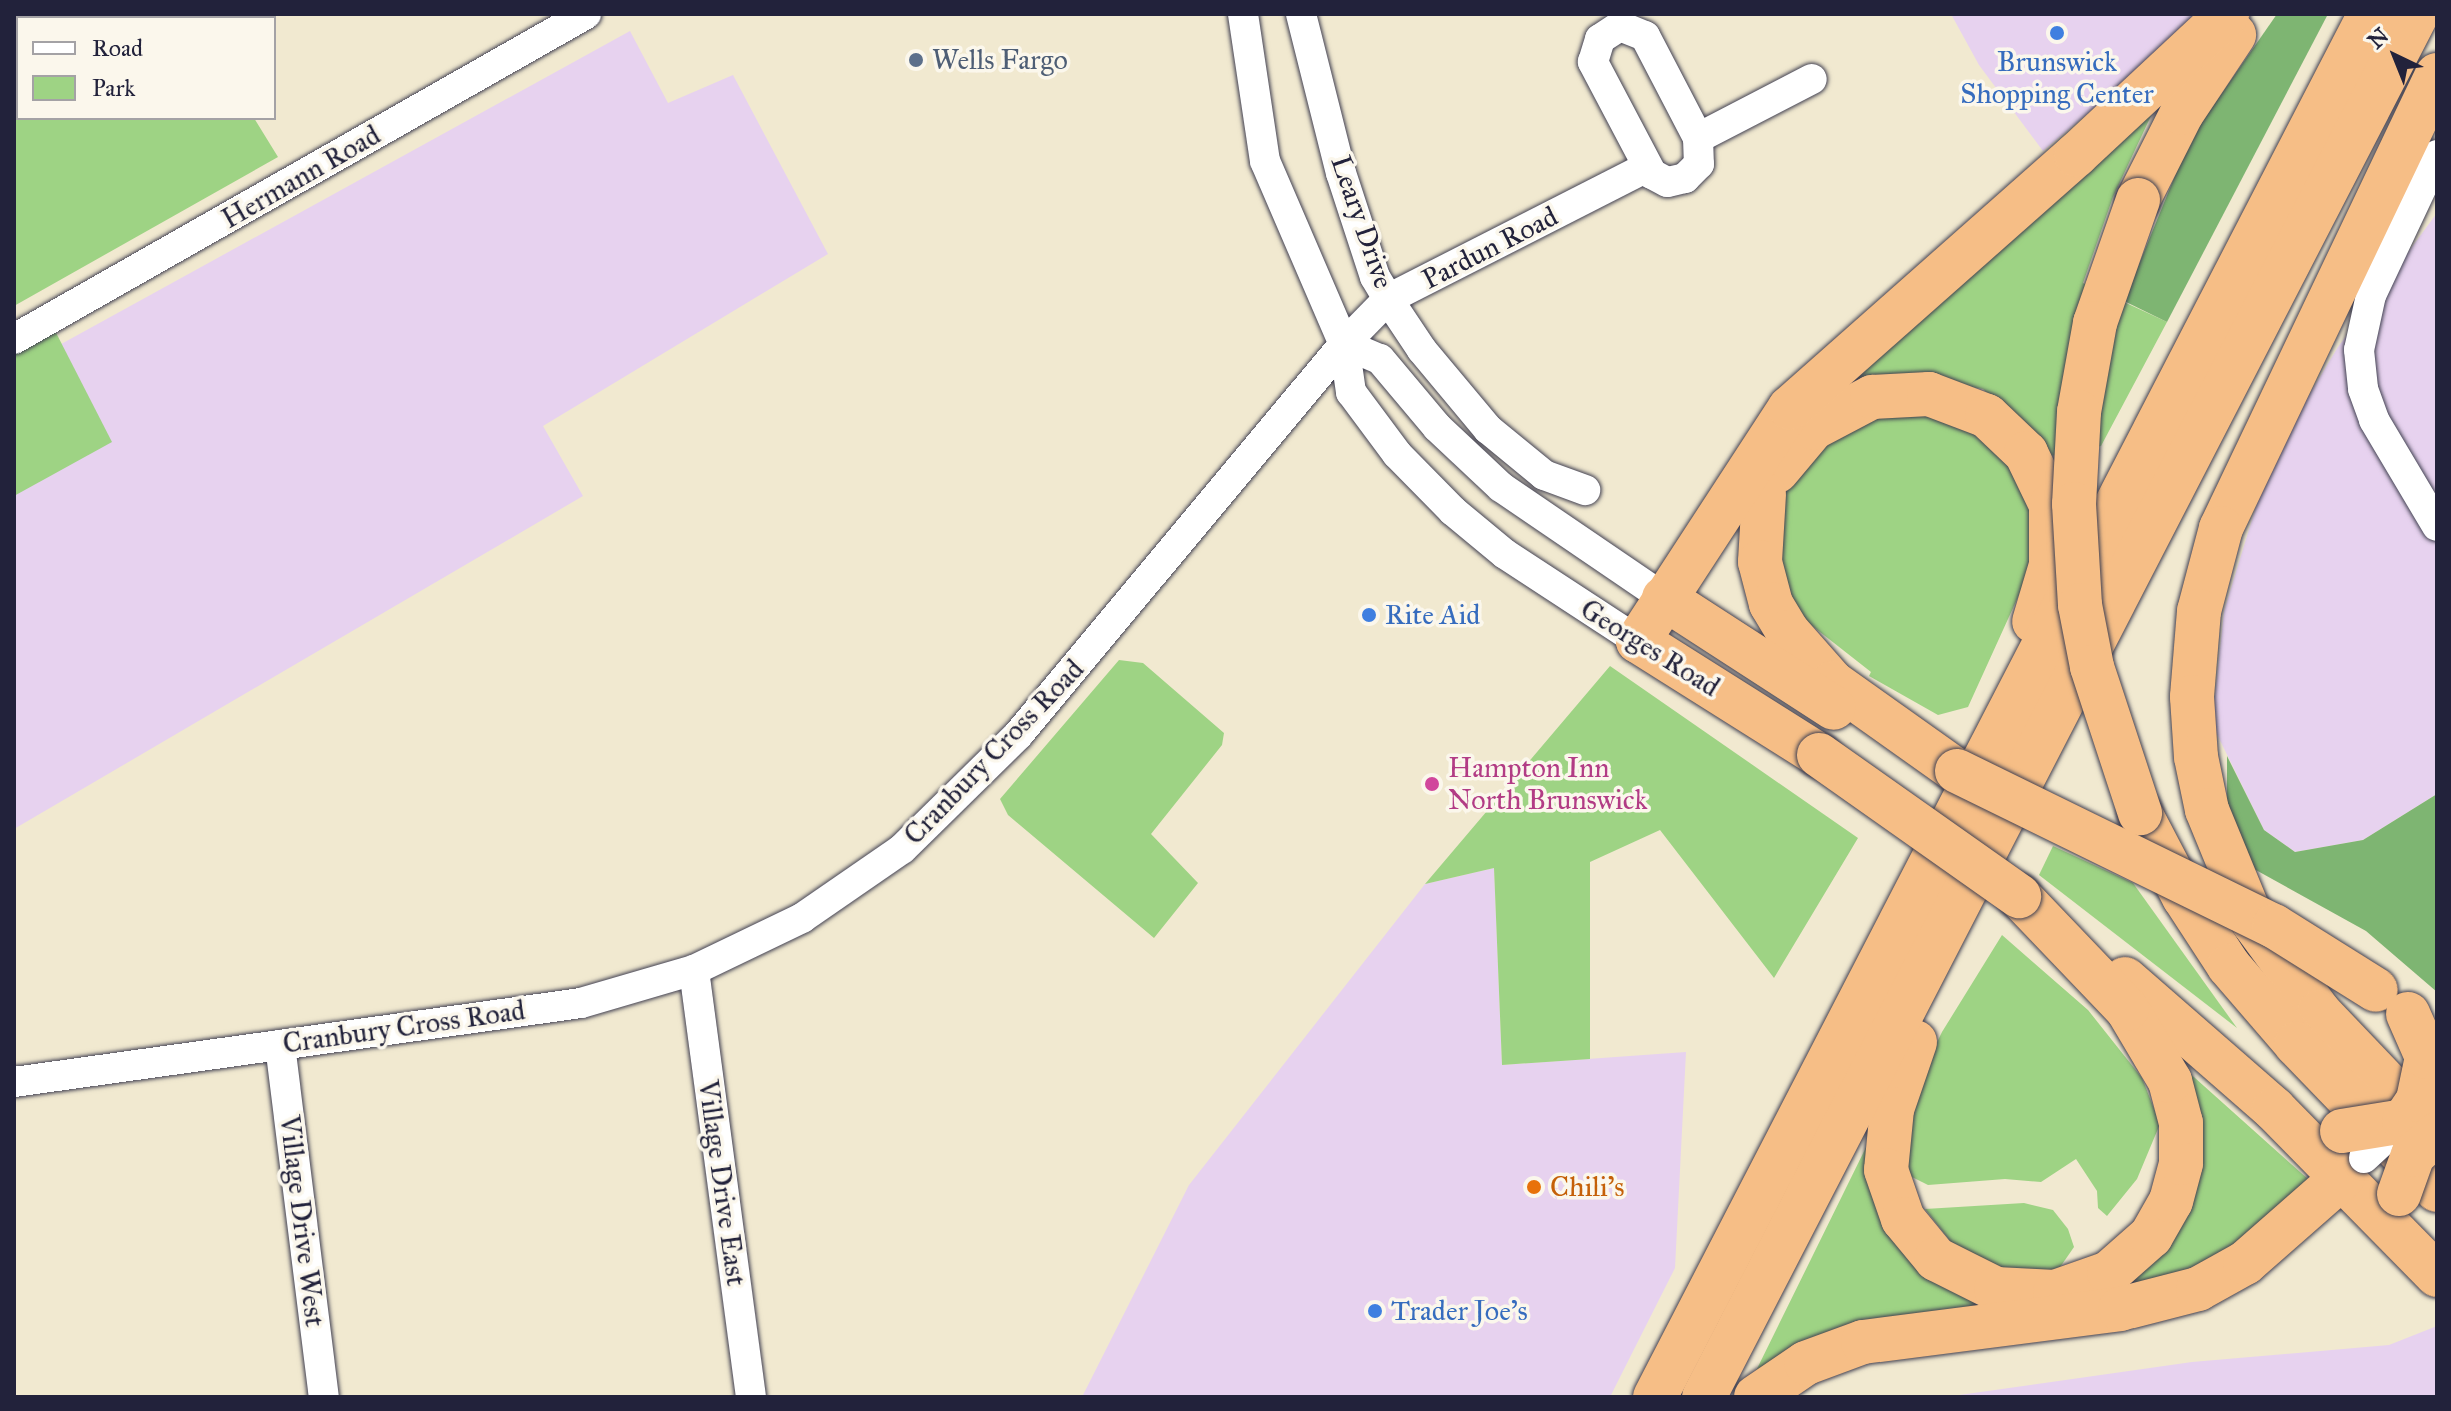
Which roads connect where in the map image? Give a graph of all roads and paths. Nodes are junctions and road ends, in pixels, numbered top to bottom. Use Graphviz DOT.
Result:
graph roads {
  1 [pos="586,14"];
  2 [pos="1243,14"];
  3 [pos="1301,14"];
  4 [pos="2227,14"];
  5 [pos="2250,14"];
  6 [pos="2370,14"];
  7 [pos="2417,14"];
  8 [pos="537,26"];
  9 [pos="2437,75"];
  10 [pos="1812,79"];
  11 [pos="1698,138"];
  12 [pos="2437,155"];
  13 [pos="1647,167"];
  14 [pos="1388,299"];
  15 [pos="14,339"];
  16 [pos="1344,344"];
  17 [pos="1585,490"];
  18 [pos="1764,494"];
  19 [pos="2437,526"];
  20 [pos="1676,606"];
  21 [pos="1650,648"];
  22 [pos="1845,704"];
  23 [pos="1994,743"];
  24 [pos="1997,834"];
  25 [pos="2019,896"];
  26 [pos="694,970"];
  27 [pos="2407,1014"];
  28 [pos="280,1045"];
  29 [pos="14,1082"];
  30 [pos="2430,1119"];
  31 [pos="2350,1155"];
  32 [pos="2418,1192"];
  33 [pos="2423,1259"];
  34 [pos="324,1397"];
  35 [pos="751,1397"];
  36 [pos="1655,1397"];
  37 [pos="1704,1397"];
  38 [pos="1756,1397"];
  1 -- 8 [label="street, Hermann Road"];
  2 -- 16 [label="street, Georges Road"];
  3 -- 14 [label="street, Leary Drive"];
  4 -- 20 [label="highway"];
  5 -- 32 [label="highway, bridge"];
  6 -- 23 [label="highway"];
  7 -- 24 [label="highway"];
  8 -- 15 [label="street, Hermann Road"];
  9 -- 30 [label="highway"];
  10 -- 11 [label="street"];
  11 -- 13 [label="street"];
  11 -- 13 [label="street"];
  12 -- 19 [label="street"];
  13 -- 14 [label="street, Pardun Road"];
  14 -- 16 [label="street, Pardun Road"];
  14 -- 17 [label="street, Leary Drive"];
  16 -- 20 [label="street, Georges Road"];
  16 -- 21 [label="street, Georges Road"];
  16 -- 26 [label="street, Cranbury Cross Road"];
  18 -- 20 [label="highway"];
  18 -- 22 [label="highway"];
  18 -- 23 [label="highway"];
  20 -- 21 [label="highway"];
  20 -- 22 [label="highway, Georges Road"];
  21 -- 25 [label="highway, Georges Road, bridge"];
  22 -- 27 [label="highway, bridge"];
  23 -- 36 [label="highway"];
  24 -- 25 [label="highway"];
  24 -- 37 [label="highway"];
  25 -- 31 [label="highway"];
  26 -- 28 [label="street, Cranbury Cross Road"];
  26 -- 35 [label="street, Village Drive East"];
  27 -- 30 [label="highway, bridge"];
  28 -- 29 [label="street, Cranbury Cross Road"];
  28 -- 34 [label="street, Village Drive West"];
  30 -- 31 [label="highway, bridge"];
  30 -- 32 [label="highway, bridge"];
  31 -- 33 [label="highway"];
  31 -- 38 [label="highway"];
  32 -- 33 [label="highway"];
}
